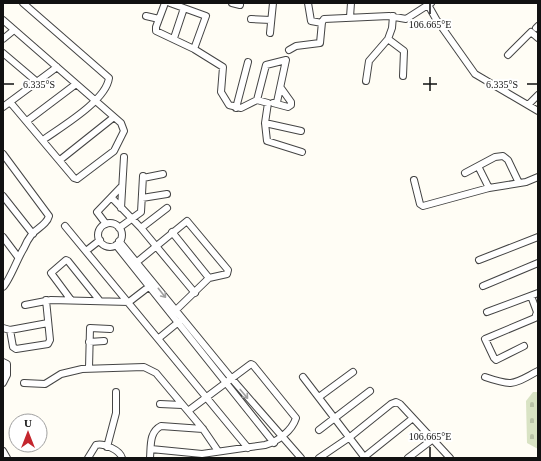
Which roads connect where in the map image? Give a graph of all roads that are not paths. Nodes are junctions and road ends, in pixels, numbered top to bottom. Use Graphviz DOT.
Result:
graph roads {
  1 [pos="23,3"];
  2 [pos="165,3"];
  3 [pos="170,3"];
  4 [pos="232,3"];
  5 [pos="273,3"];
  6 [pos="308,3"];
  7 [pos="351,3"];
  8 [pos="429,4"];
  9 [pos="240,5"];
  10 [pos="184,8"];
  11 [pos="146,16"];
  12 [pos="393,16"];
  13 [pos="350,17"];
  14 [pos="159,19"];
  15 [pos="251,19"];
  16 [pos="3,20"];
  17 [pos="271,20"];
  18 [pos="322,23"];
  19 [pos="14,30"];
  20 [pos="270,33"];
  21 [pos="174,38"];
  22 [pos="538,38"];
  23 [pos="3,39"];
  24 [pos="388,39"];
  25 [pos="194,49"];
  26 [pos="289,50"];
  27 [pos="3,53"];
  28 [pos="508,55"];
  29 [pos="248,62"];
  30 [pos="57,67"];
  31 [pos="403,76"];
  32 [pos="36,81"];
  33 [pos="366,81"];
  34 [pos="76,84"];
  35 [pos="281,88"];
  36 [pos="538,95"];
  37 [pos="257,100"];
  38 [pos="96,101"];
  39 [pos="10,102"];
  40 [pos="277,102"];
  41 [pos="268,103"];
  42 [pos="528,105"];
  43 [pos="3,107"];
  44 [pos="236,108"];
  45 [pos="538,111"];
  46 [pos="114,117"];
  47 [pos="27,121"];
  48 [pos="265,123"];
  49 [pos="301,131"];
  50 [pos="43,140"];
  51 [pos="302,152"];
  52 [pos="3,154"];
  53 [pos="124,157"];
  54 [pos="60,160"];
  55 [pos="478,166"];
  56 [pos="465,173"];
  57 [pos="163,174"];
  58 [pos="538,177"];
  59 [pos="414,180"];
  60 [pos="520,183"];
  61 [pos="121,187"];
  62 [pos="489,188"];
  63 [pos="167,194"];
  64 [pos="3,196"];
  65 [pos="112,198"];
  66 [pos="142,198"];
  67 [pos="121,208"];
  68 [pos="167,208"];
  69 [pos="132,219"];
  70 [pos="106,224"];
  71 [pos="65,226"];
  72 [pos="119,228"];
  73 [pos="141,228"];
  74 [pos="172,232"];
  75 [pos="33,234"];
  76 [pos="3,237"];
  77 [pos="538,237"];
  78 [pos="100,240"];
  79 [pos="118,243"];
  80 [pos="155,246"];
  81 [pos="86,251"];
  82 [pos="18,257"];
  83 [pos="479,260"];
  84 [pos="137,262"];
  85 [pos="538,263"];
  86 [pos="209,278"];
  87 [pos="4,284"];
  88 [pos="151,285"];
  89 [pos="483,286"];
  90 [pos="195,293"];
  91 [pos="538,293"];
  92 [pos="531,296"];
  93 [pos="46,300"];
  94 [pos="71,300"];
  95 [pos="100,301"];
  96 [pos="129,302"];
  97 [pos="25,305"];
  98 [pos="176,310"];
  99 [pos="487,312"];
  100 [pos="181,321"];
  101 [pos="48,323"];
  102 [pos="3,328"];
  103 [pos="110,329"];
  104 [pos="10,330"];
  105 [pos="159,338"];
  106 [pos="104,341"];
  107 [pos="89,342"];
  108 [pos="524,346"];
  109 [pos="3,362"];
  110 [pos="89,368"];
  111 [pos="538,371"];
  112 [pos="353,372"];
  113 [pos="303,377"];
  114 [pos="485,377"];
  115 [pos="229,381"];
  116 [pos="3,383"];
  117 [pos="24,383"];
  118 [pos="370,391"];
  119 [pos="116,392"];
  120 [pos="208,397"];
  121 [pos="319,397"];
  122 [pos="160,404"];
  123 [pos="182,405"];
  124 [pos="188,411"];
  125 [pos="334,418"];
  126 [pos="413,418"];
  127 [pos="203,429"];
  128 [pos="318,430"];
  129 [pos="350,437"];
  130 [pos="281,438"];
  131 [pos="433,439"];
  132 [pos="274,443"];
  133 [pos="107,447"];
  134 [pos="248,448"];
  135 [pos="151,449"];
  136 [pos="3,451"];
  137 [pos="218,451"];
  138 [pos="202,456"];
  139 [pos="6,458"];
  140 [pos="88,458"];
  141 [pos="122,458"];
  142 [pos="150,458"];
  143 [pos="301,458"];
  144 [pos="319,458"];
  145 [pos="364,458"];
  146 [pos="408,458"];
  147 [pos="450,458"];
  1 -- 38 [label="street"];
  2 -- 14 [label="street"];
  3 -- 10 [label="street"];
  4 -- 9 [label="street"];
  5 -- 17 [label="street"];
  6 -- 18 [label="street"];
  7 -- 13 [label="street"];
  8 -- 12 [label="street"];
  8 -- 42 [label="street"];
  10 -- 21 [label="street"];
  10 -- 25 [label="street"];
  11 -- 14 [label="street"];
  12 -- 13 [label="street"];
  12 -- 24 [label="street"];
  13 -- 18 [label="street"];
  14 -- 21 [label="street"];
  15 -- 17 [label="street"];
  16 -- 19 [label="street"];
  17 -- 20 [label="street"];
  18 -- 26 [label="street"];
  19 -- 23 [label="street"];
  19 -- 30 [label="street"];
  21 -- 25 [label="street"];
  22 -- 28 [label="street"];
  24 -- 31 [label="street"];
  24 -- 33 [label="street"];
  25 -- 44 [label="street"];
  27 -- 32 [label="street"];
  29 -- 44 [label="street"];
  30 -- 32 [label="street"];
  30 -- 34 [label="street"];
  32 -- 39 [label="street"];
  34 -- 38 [label="street"];
  34 -- 47 [label="street"];
  35 -- 37 [label="street"];
  35 -- 40 [label="street"];
  35 -- 40 [label="street"];
  36 -- 42 [label="street"];
  37 -- 41 [label="street"];
  37 -- 44 [label="street"];
  38 -- 46 [label="street"];
  38 -- 50 [label="street"];
  39 -- 43 [label="street"];
  39 -- 47 [label="street"];
  40 -- 41 [label="street"];
  41 -- 48 [label="street"];
  42 -- 45 [label="street"];
  46 -- 54 [label="street"];
  46 -- 54 [label="street"];
  47 -- 50 [label="street"];
  48 -- 49 [label="street"];
  48 -- 51 [label="street"];
  50 -- 54 [label="street"];
  52 -- 75 [label="street"];
  53 -- 61 [label="street"];
  55 -- 56 [label="street"];
  55 -- 60 [label="street"];
  55 -- 62 [label="street"];
  57 -- 66 [label="street"];
  58 -- 60 [label="street"];
  59 -- 62 [label="street"];
  60 -- 62 [label="street"];
  61 -- 65 [label="street"];
  61 -- 67 [label="street"];
  63 -- 66 [label="street"];
  64 -- 75 [label="street"];
  65 -- 67 [label="street"];
  65 -- 70 [label="street"];
  66 -- 69 [label="street"];
  67 -- 69 [label="street"];
  68 -- 73 [label="street"];
  69 -- 72 [label="street"];
  69 -- 73 [label="street"];
  70 -- 72 [label="street"];
  70 -- 78 [label="street"];
  71 -- 81 [label="street"];
  72 -- 79 [label="street"];
  73 -- 80 [label="street"];
  74 -- 80 [label="street"];
  74 -- 86 [label="street"];
  74 -- 86 [label="street"];
  75 -- 82 [label="street"];
  76 -- 82 [label="street"];
  77 -- 83 [label="street"];
  78 -- 79 [label="street"];
  78 -- 81 [label="street"];
  79 -- 84 [label="street"];
  79 -- 88 [label="street"];
  80 -- 84 [label="street"];
  80 -- 90 [label="street"];
  81 -- 96 [label="street"];
  82 -- 87 [label="street"];
  84 -- 88 [label="street"];
  85 -- 89 [label="street"];
  86 -- 90 [label="street"];
  88 -- 96 [label="street"];
  88 -- 98 [label="street, one-way"];
  88 -- 100 [label="street"];
  90 -- 98 [label="street"];
  91 -- 92 [label="street"];
  92 -- 99 [label="street"];
  92 -- 108 [label="street"];
  93 -- 94 [label="street"];
  93 -- 97 [label="street"];
  93 -- 101 [label="street"];
  94 -- 95 [label="street"];
  94 -- 95 [label="street"];
  95 -- 96 [label="street"];
  96 -- 105 [label="street"];
  98 -- 100 [label="street"];
  100 -- 105 [label="street"];
  100 -- 115 [label="street"];
  101 -- 104 [label="street"];
  101 -- 104 [label="street"];
  102 -- 104 [label="street"];
  103 -- 107 [label="street"];
  105 -- 120 [label="street"];
  106 -- 107 [label="street"];
  107 -- 110 [label="street"];
  109 -- 116 [label="street"];
  110 -- 117 [label="street"];
  110 -- 123 [label="street"];
  111 -- 114 [label="street"];
  112 -- 121 [label="street"];
  113 -- 121 [label="street"];
  115 -- 120 [label="street"];
  115 -- 130 [label="street, one-way"];
  115 -- 130 [label="street"];
  115 -- 132 [label="street"];
  118 -- 125 [label="street"];
  119 -- 133 [label="street"];
  120 -- 124 [label="street"];
  120 -- 134 [label="street"];
  121 -- 125 [label="street"];
  122 -- 123 [label="street"];
  123 -- 124 [label="street"];
  124 -- 127 [label="street"];
  125 -- 128 [label="street"];
  125 -- 129 [label="street"];
  126 -- 129 [label="street"];
  126 -- 131 [label="street"];
  126 -- 145 [label="street"];
  127 -- 135 [label="street"];
  127 -- 137 [label="street"];
  129 -- 144 [label="street"];
  129 -- 145 [label="street"];
  130 -- 132 [label="street"];
  130 -- 143 [label="street"];
  131 -- 146 [label="street"];
  131 -- 147 [label="street"];
  132 -- 134 [label="street"];
  133 -- 140 [label="street"];
  133 -- 141 [label="street"];
  134 -- 137 [label="street"];
  135 -- 138 [label="street"];
  135 -- 142 [label="street"];
  136 -- 139 [label="street"];
  137 -- 138 [label="street"];
}
